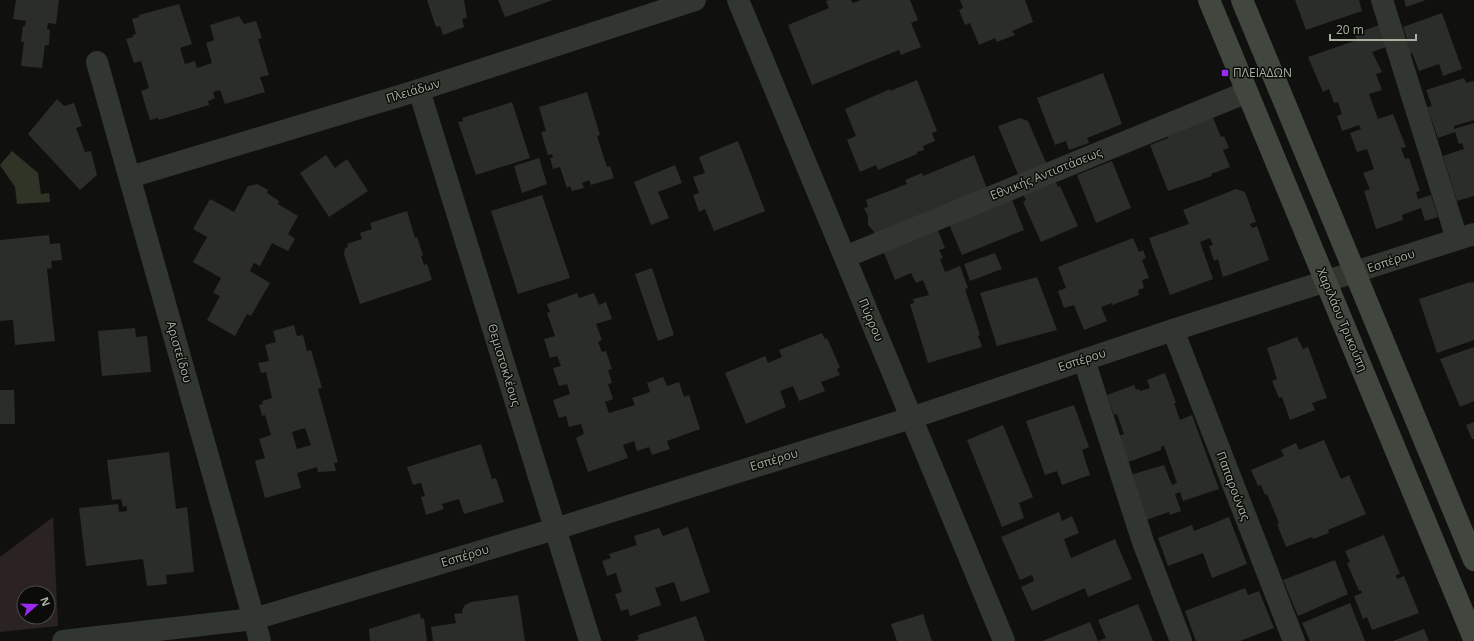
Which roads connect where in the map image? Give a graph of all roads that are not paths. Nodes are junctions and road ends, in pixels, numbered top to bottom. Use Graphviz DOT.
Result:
graph roads {
  1 [pos="695,0"];
  2 [pos="738,0"];
  3 [pos="1209,0"];
  4 [pos="1242,0"];
  5 [pos="1382,0"];
  6 [pos="97,62"];
  7 [pos="419,90"];
  8 [pos="1247,92"];
  9 [pos="130,177"];
  10 [pos="1466,236"];
  11 [pos="845,257"];
  12 [pos="1356,273"];
  13 [pos="1326,282"];
  14 [pos="1172,330"];
  15 [pos="1084,360"];
  16 [pos="911,418"];
  17 [pos="555,529"];
  18 [pos="1474,560"];
  19 [pos="254,619"];
  20 [pos="1474,639"];
  21 [pos="63,641"];
  22 [pos="260,641"];
  23 [pos="590,641"];
  24 [pos="1004,641"];
  25 [pos="1181,641"];
  26 [pos="1294,641"];
  1 -- 7 [label="street, Πλειάδων"];
  2 -- 11 [label="street, Πύρρου"];
  3 -- 8 [label="main road, Χαριλάου Τρικούπη"];
  4 -- 12 [label="main road"];
  5 -- 10 [label="street"];
  6 -- 9 [label="street, Αριστείδου"];
  7 -- 9 [label="street, Πλειάδων"];
  7 -- 17 [label="street, Θεμιστοκλέους"];
  8 -- 11 [label="street, Εθνικής Αντιστάσεως"];
  8 -- 13 [label="main road, Χαριλάου Τρικούπη"];
  9 -- 19 [label="street, Αριστείδου"];
  10 -- 12 [label="street, Εσπέρου"];
  11 -- 16 [label="street, Πύρρου"];
  12 -- 13 [label="street, Εσπέρου"];
  12 -- 18 [label="main road"];
  13 -- 14 [label="street, Εσπέρου"];
  13 -- 20 [label="main road, Χαριλάου Τρικούπη"];
  14 -- 15 [label="street, Εσπέρου"];
  14 -- 26 [label="street, Παπαρούνας"];
  15 -- 16 [label="street, Εσπέρου"];
  15 -- 25 [label="street"];
  16 -- 17 [label="street, Εσπέρου"];
  16 -- 24 [label="street, Πύρρου"];
  17 -- 19 [label="street, Εσπέρου"];
  17 -- 23 [label="street, Θεμιστοκλέους"];
  19 -- 21 [label="street, Εσπέρου"];
  19 -- 22 [label="street, Αριστείδου"];
}
